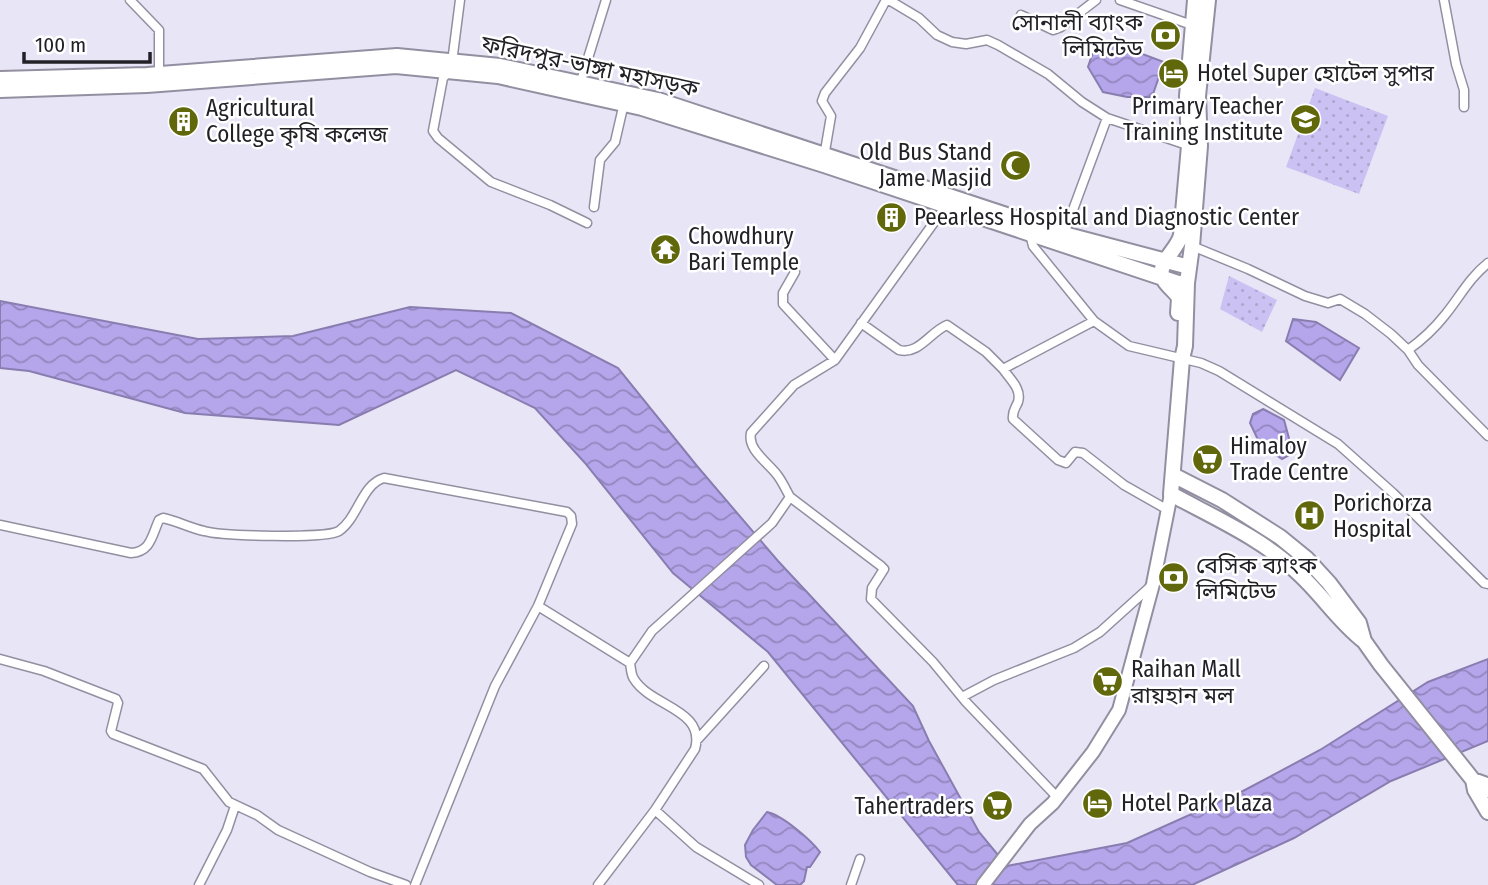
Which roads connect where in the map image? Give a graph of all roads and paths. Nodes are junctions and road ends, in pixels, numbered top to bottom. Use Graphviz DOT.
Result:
graph roads {
  1 [pos="130,0"];
  2 [pos="460,0"];
  3 [pos="606,0"];
  4 [pos="888,0"];
  5 [pos="1096,0"];
  6 [pos="1120,0"];
  7 [pos="1195,0"];
  8 [pos="1208,0"];
  9 [pos="1444,0"];
  10 [pos="1021,15"];
  11 [pos="1192,24"];
  12 [pos="452,65"];
  13 [pos="160,79"];
  14 [pos="7,84"];
  15 [pos="579,88"];
  16 [pos="624,103"];
  17 [pos="656,106"];
  18 [pos="1465,107"];
  19 [pos="1107,118"];
  20 [pos="1194,146"];
  21 [pos="824,160"];
  22 [pos="948,201"];
  23 [pos="594,207"];
  24 [pos="587,223"];
  25 [pos="1030,234"];
  26 [pos="1064,234"];
  27 [pos="1192,246"];
  28 [pos="1090,247"];
  29 [pos="1488,263"];
  30 [pos="1189,267"];
  31 [pos="1163,269"];
  32 [pos="795,272"];
  33 [pos="1186,283"];
  34 [pos="1094,321"];
  35 [pos="861,323"];
  36 [pos="1408,351"];
  37 [pos="1182,359"];
  38 [pos="835,360"];
  39 [pos="1003,369"];
  40 [pos="1488,436"];
  41 [pos="1173,475"];
  42 [pos="1171,494"];
  43 [pos="790,497"];
  44 [pos="1168,510"];
  45 [pos="0,525"];
  46 [pos="1153,584"];
  47 [pos="1488,584"];
  48 [pos="538,606"];
  49 [pos="1364,641"];
  50 [pos="0,659"];
  51 [pos="630,663"];
  52 [pos="764,666"];
  53 [pos="962,697"];
  54 [pos="698,738"];
  55 [pos="1468,774"];
  56 [pos="1488,790"];
  57 [pos="1058,797"];
  58 [pos="235,806"];
  59 [pos="655,810"];
  60 [pos="1488,812"];
  61 [pos="860,859"];
  62 [pos="199,885"];
  63 [pos="406,885"];
  64 [pos="415,885"];
  65 [pos="598,885"];
  66 [pos="759,885"];
  67 [pos="851,885"];
  68 [pos="983,885"];
  1 -- 13 [label="street"];
  2 -- 12 [label="street"];
  3 -- 15 [label="street"];
  4 -- 19 [label="street"];
  4 -- 21 [label="street"];
  5 -- 10 [label="street"];
  6 -- 11 [label="street"];
  7 -- 11 [label="highway"];
  8 -- 20 [label="highway"];
  9 -- 18 [label="street"];
  11 -- 20 [label="highway"];
  12 -- 13 [label="highway, ফরিদপুর-ভাঙ্গা মহাসড়ক"];
  12 -- 15 [label="highway, ফরিদপুর-ভাঙ্গা মহাসড়ক"];
  12 -- 24 [label="street"];
  13 -- 14 [label="highway, ফরিদপুর-ভাঙ্গা মহাসড়ক"];
  15 -- 16 [label="highway, ফরিদপুর-ভাঙ্গা মহাসড়ক"];
  15 -- 17 [label="highway, ফরিদপুর-ভাঙ্গা মহাসড়ক"];
  16 -- 17 [label="highway, ফরিদপুর-ভাঙ্গা মহাসড়ক"];
  16 -- 23 [label="street"];
  17 -- 21 [label="highway, ফরিদপুর-ভাঙ্গা মহাসড়ক"];
  19 -- 20 [label="street"];
  19 -- 26 [label="street"];
  20 -- 27 [label="highway"];
  20 -- 31 [label="highway"];
  21 -- 22 [label="highway, ফরিদপুর-ভাঙ্গা মহাসড়ক"];
  22 -- 25 [label="highway, ফরিদপুর-ভাঙ্গা মহাসড়ক"];
  22 -- 26 [label="highway, ফরিদপুর-ভাঙ্গা মহাসড়ক"];
  22 -- 35 [label="street"];
  25 -- 28 [label="highway, ফরিদপুর-ভাঙ্গা মহাসড়ক"];
  25 -- 34 [label="street"];
  26 -- 28 [label="highway, ফরিদপুর-ভাঙ্গা মহাসড়ক"];
  27 -- 30 [label="highway"];
  27 -- 36 [label="street"];
  28 -- 31 [label="highway, ফরিদপুর-ভাঙ্গা মহাসড়ক"];
  29 -- 36 [label="street"];
  30 -- 31 [label="highway, ফরিদপুর-ভাঙ্গা মহাসড়ক"];
  30 -- 33 [label="highway"];
  31 -- 33 [label="highway, ফরিদপুর-ভাঙ্গা মহাসড়ক"];
  31 -- 37 [label="highway"];
  32 -- 38 [label="street"];
  33 -- 37 [label="highway"];
  34 -- 37 [label="street"];
  34 -- 39 [label="street"];
  35 -- 38 [label="street"];
  35 -- 39 [label="street"];
  36 -- 40 [label="street"];
  37 -- 41 [label="highway"];
  37 -- 47 [label="street"];
  38 -- 43 [label="street"];
  39 -- 44 [label="street"];
  41 -- 42 [label="highway"];
  41 -- 49 [label="highway"];
  42 -- 44 [label="main road"];
  42 -- 49 [label="highway"];
  43 -- 51 [label="street"];
  43 -- 53 [label="street"];
  44 -- 46 [label="main road"];
  45 -- 48 [label="street"];
  46 -- 53 [label="street"];
  46 -- 57 [label="main road"];
  48 -- 51 [label="street"];
  48 -- 64 [label="street"];
  49 -- 55 [label="highway"];
  50 -- 58 [label="street"];
  51 -- 54 [label="street"];
  52 -- 54 [label="street"];
  53 -- 57 [label="street"];
  54 -- 59 [label="street"];
  55 -- 56 [label="highway"];
  55 -- 60 [label="highway"];
  57 -- 68 [label="main road"];
  58 -- 62 [label="street"];
  58 -- 63 [label="street"];
  59 -- 65 [label="street"];
  59 -- 66 [label="street"];
  61 -- 67 [label="street"];
}
